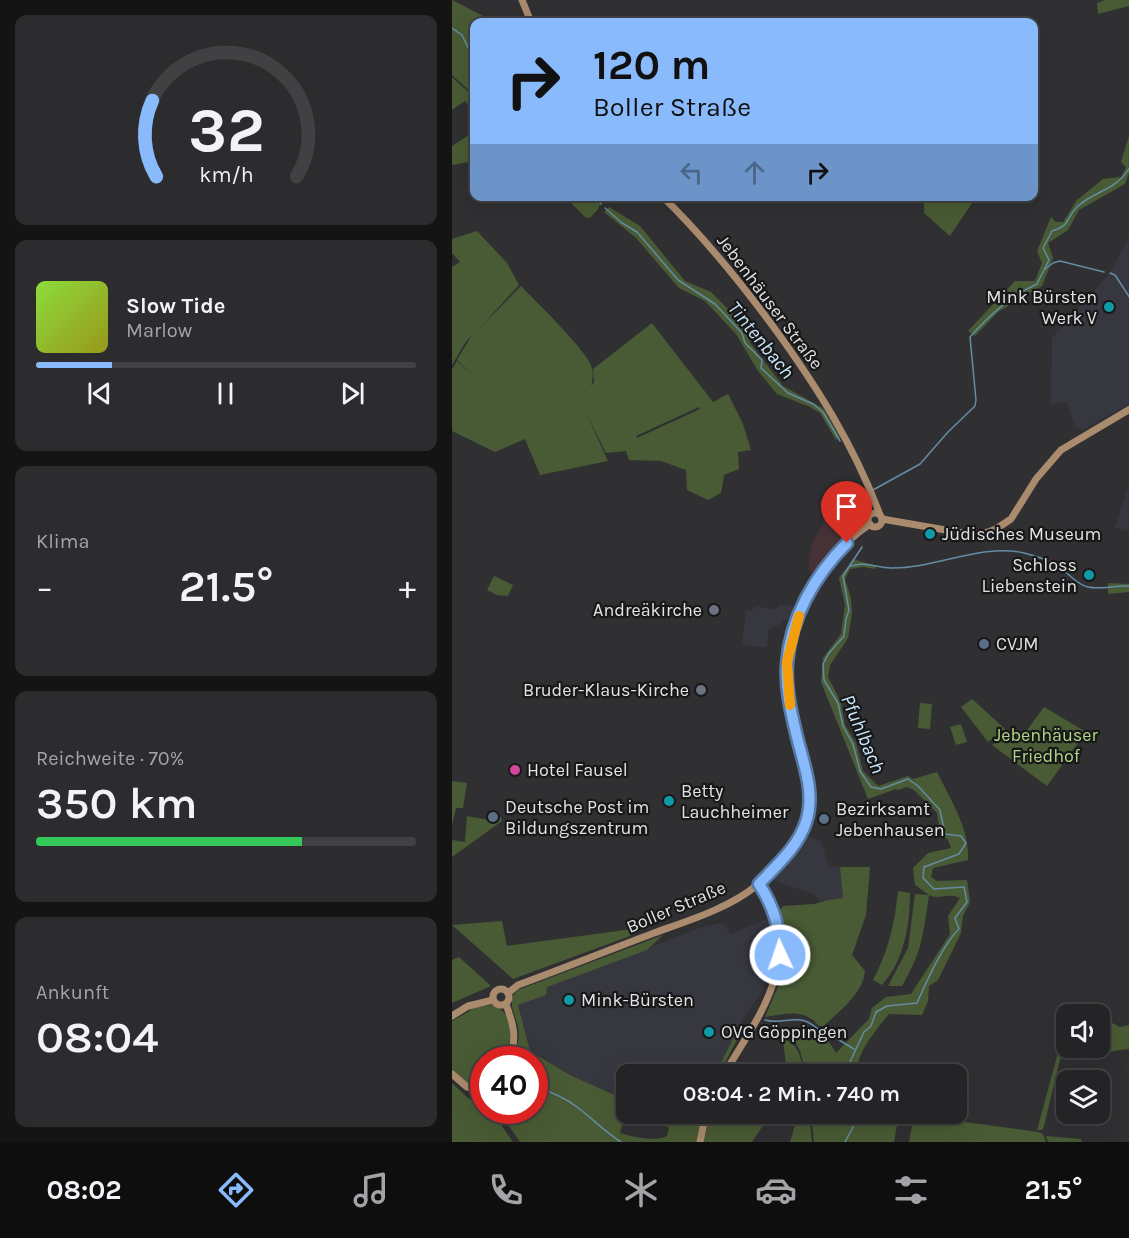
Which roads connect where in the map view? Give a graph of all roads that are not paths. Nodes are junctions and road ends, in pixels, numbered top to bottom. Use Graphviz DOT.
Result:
graph roads {
  1 [pos="522,0"];
  2 [pos="529,18"];
  3 [pos="667,201"];
  4 [pos="1130,409"];
  5 [pos="878,518"];
  6 [pos="870,524"];
  7 [pos="759,884"];
  8 [pos="508,993"];
  9 [pos="493,1000"];
  10 [pos="506,1004"];
  11 [pos="452,1016"];
  12 [pos="513,1046"];
  13 [pos="730,1064"];
  14 [pos="452,1074"];
  15 [pos="470,1088"];
  16 [pos="704,1124"];
  17 [pos="700,1142"];
  1 -- 2 [label="main road"];
  3 -- 5 [label="main road, Jebenhäuser Straße"];
  4 -- 5 [label="main road"];
  5 -- 6 [label="main road, Jebenhäuser Straße"];
  6 -- 7 [label="main road, Boller Straße"];
  7 -- 8 [label="main road, Boller Straße"];
  7 -- 13 [label="main road"];
  8 -- 9 [label="main road"];
  8 -- 10 [label="main road"];
  9 -- 10 [label="main road"];
  9 -- 11 [label="main road"];
  10 -- 12 [label="main road"];
  14 -- 15 [label="main road"];
  16 -- 17 [label="main road"];
}
